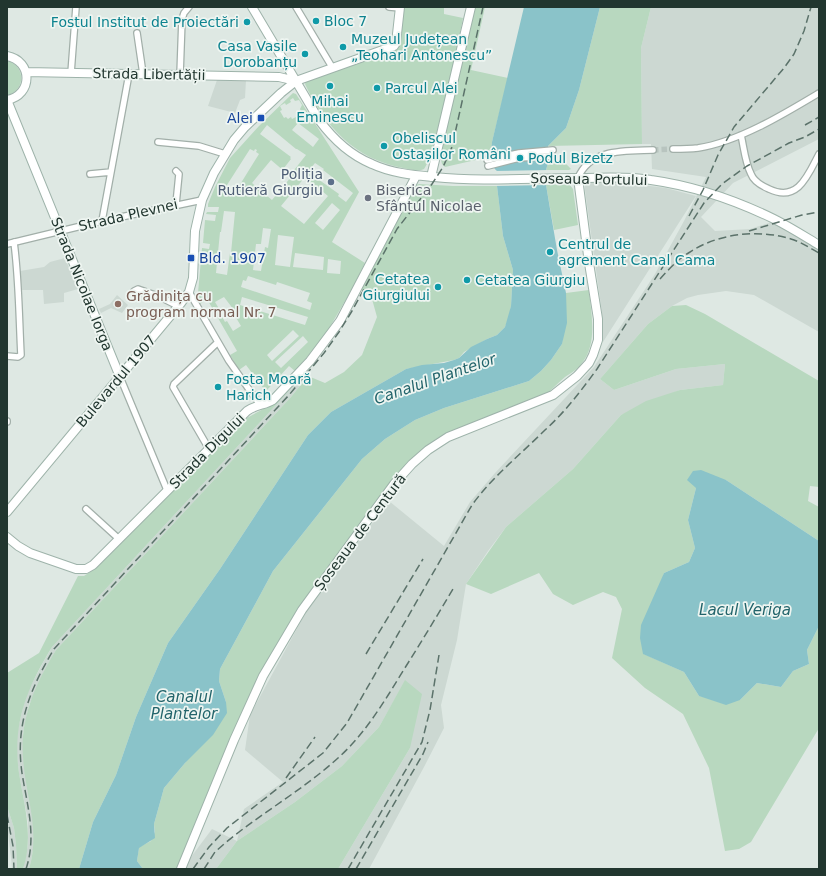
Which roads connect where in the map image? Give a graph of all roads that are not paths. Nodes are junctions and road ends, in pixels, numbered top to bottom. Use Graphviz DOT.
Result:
graph roads {
  1 [pos="76,7"];
  2 [pos="189,7"];
  3 [pos="252,7"];
  4 [pos="296,7"];
  5 [pos="389,7"];
  6 [pos="471,7"];
  7 [pos="400,8"];
  8 [pos="137,33"];
  9 [pos="7,56"];
  10 [pos="332,67"];
  11 [pos="26,72"];
  12 [pos="71,73"];
  13 [pos="129,74"];
  14 [pos="143,74"];
  15 [pos="180,75"];
  16 [pos="296,81"];
  17 [pos="819,93"];
  18 [pos="7,100"];
  19 [pos="741,135"];
  20 [pos="158,142"];
  21 [pos="673,149"];
  22 [pos="652,150"];
  23 [pos="553,153"];
  24 [pos="225,154"];
  25 [pos="819,154"];
  26 [pos="487,163"];
  27 [pos="176,171"];
  28 [pos="111,172"];
  29 [pos="90,174"];
  30 [pos="416,176"];
  31 [pos="431,177"];
  32 [pos="578,178"];
  33 [pos="202,200"];
  34 [pos="176,204"];
  35 [pos="102,221"];
  36 [pos="60,231"];
  37 [pos="14,242"];
  38 [pos="7,244"];
  39 [pos="819,245"];
  40 [pos="134,291"];
  41 [pos="189,292"];
  42 [pos="178,306"];
  43 [pos="217,343"];
  44 [pos="7,356"];
  45 [pos="120,377"];
  46 [pos="260,405"];
  47 [pos="209,449"];
  48 [pos="167,490"];
  49 [pos="86,509"];
  50 [pos="7,512"];
  51 [pos="7,537"];
  52 [pos="119,539"];
  53 [pos="181,869"];
  1 -- 12 [label="street"];
  2 -- 15 [label="street"];
  3 -- 16 [label="main road, Șoseaua Portului"];
  4 -- 10 [label="street"];
  5 -- 7 [label="street"];
  6 -- 31 [label="main road"];
  7 -- 10 [label="main road, Bulevardul 1907"];
  8 -- 14 [label="street"];
  9 -- 11 [label="main road"];
  10 -- 16 [label="main road, Bulevardul 1907"];
  11 -- 12 [label="main road, Strada Libertății"];
  11 -- 18 [label="main road"];
  12 -- 13 [label="main road, Strada Libertății"];
  13 -- 14 [label="main road, Strada Libertății"];
  13 -- 28 [label="street"];
  14 -- 15 [label="main road, Strada Libertății"];
  15 -- 16 [label="main road, Strada Libertății"];
  16 -- 24 [label="main road, Bulevardul 1907"];
  16 -- 30 [label="main road, Șoseaua Portului"];
  17 -- 19 [label="street"];
  18 -- 36 [label="main road, Strada Nicolae Iorga"];
  19 -- 21 [label="street"];
  19 -- 25 [label="street"];
  20 -- 24 [label="street"];
  22 -- 32 [label="street"];
  23 -- 26 [label="street"];
  24 -- 33 [label="main road, Bulevardul 1907"];
  27 -- 34 [label="street"];
  28 -- 29 [label="street"];
  28 -- 35 [label="street"];
  30 -- 31 [label="main road, Șoseaua Portului"];
  30 -- 46 [label="main road, Strada Digului"];
  31 -- 32 [label="main road, Șoseaua Portului"];
  32 -- 39 [label="main road, Șoseaua Portului"];
  32 -- 53 [label="main road, Șoseaua de Centură"];
  33 -- 34 [label="street, Strada Plevnei"];
  33 -- 41 [label="main road, Bulevardul 1907"];
  34 -- 35 [label="street, Strada Plevnei"];
  35 -- 36 [label="street, Strada Plevnei"];
  36 -- 37 [label="street, Strada Plevnei"];
  36 -- 45 [label="main road, Strada Nicolae Iorga"];
  37 -- 38 [label="street, Strada Plevnei"];
  37 -- 44 [label="street"];
  40 -- 42 [label="street"];
  41 -- 42 [label="main road, Bulevardul 1907"];
  41 -- 43 [label="street"];
  42 -- 45 [label="main road, Bulevardul 1907"];
  43 -- 46 [label="street"];
  43 -- 47 [label="street"];
  45 -- 48 [label="street, Strada Nicolae Iorga"];
  45 -- 50 [label="main road, Bulevardul 1907"];
  46 -- 47 [label="main road, Strada Digului"];
  47 -- 48 [label="main road, Strada Digului"];
  48 -- 52 [label="main road, Strada Digului"];
  49 -- 52 [label="street"];
  51 -- 52 [label="main road, Strada Digului"];
}
